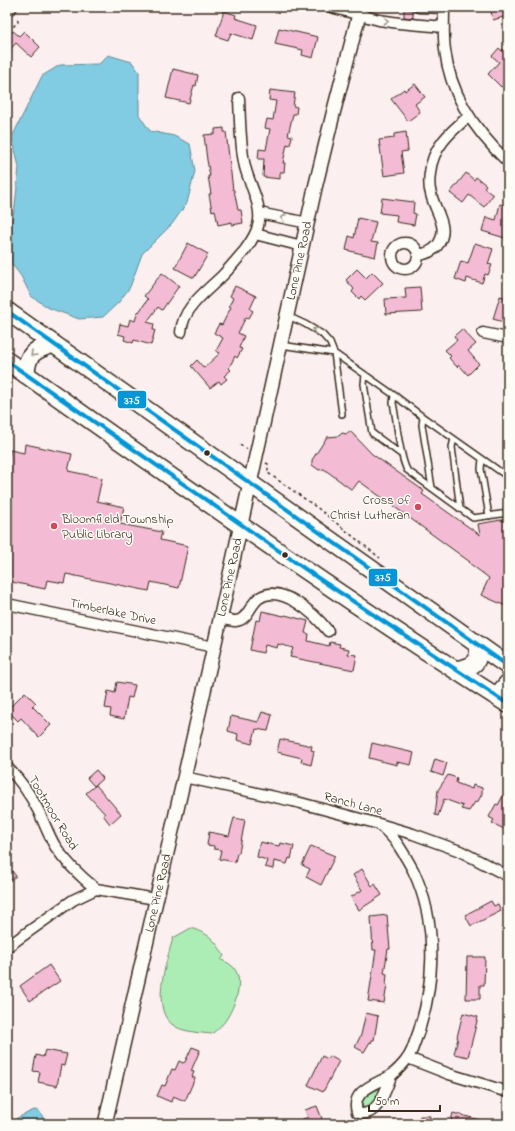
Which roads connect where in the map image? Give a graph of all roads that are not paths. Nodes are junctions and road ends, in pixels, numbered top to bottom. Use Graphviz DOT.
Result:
graph roads {
  1 [pos="331,7"];
  2 [pos="419,7"];
  3 [pos="425,7"];
  4 [pos="444,8"];
  5 [pos="360,10"];
  6 [pos="424,26"];
  7 [pos="444,27"];
  8 [pos="239,98"];
  9 [pos="468,117"];
  10 [pos="508,162"];
  11 [pos="259,213"];
  12 [pos="308,223"];
  13 [pos="256,234"];
  14 [pos="302,246"];
  15 [pos="418,255"];
  16 [pos="7,311"];
  17 [pos="287,316"];
  18 [pos="181,332"];
  19 [pos="483,333"];
  20 [pos="508,338"];
  21 [pos="54,344"];
  22 [pos="280,345"];
  23 [pos="334,353"];
  24 [pos="7,361"];
  25 [pos="26,375"];
  26 [pos="365,375"];
  27 [pos="394,395"];
  28 [pos="342,414"];
  29 [pos="423,417"];
  30 [pos="454,439"];
  31 [pos="402,455"];
  32 [pos="482,459"];
  33 [pos="508,477"];
  34 [pos="250,483"];
  35 [pos="432,488"];
  36 [pos="460,509"];
  37 [pos="508,513"];
  38 [pos="489,516"];
  39 [pos="241,526"];
  40 [pos="7,604"];
  41 [pos="220,618"];
  42 [pos="328,631"];
  43 [pos="477,644"];
  44 [pos="214,647"];
  45 [pos="508,666"];
  46 [pos="455,670"];
  47 [pos="508,683"];
  48 [pos="505,702"];
  49 [pos="7,767"];
  50 [pos="184,777"];
  51 [pos="379,824"];
  52 [pos="508,876"];
  53 [pos="96,889"];
  54 [pos="156,899"];
  55 [pos="7,947"];
  56 [pos="408,1058"];
  57 [pos="392,1074"];
  58 [pos="508,1092"];
  59 [pos="105,1124"];
  1 -- 5 [label="street"];
  2 -- 3 [label="street"];
  3 -- 4 [label="street"];
  3 -- 6 [label="street"];
  4 -- 7 [label="street"];
  5 -- 6 [label="street, one-way"];
  5 -- 12 [label="street, Lone Pine Road"];
  6 -- 7 [label="street"];
  7 -- 9 [label="street"];
  8 -- 11 [label="street"];
  9 -- 10 [label="street"];
  9 -- 15 [label="street"];
  12 -- 11 [label="street, one-way"];
  11 -- 13 [label="street"];
  12 -- 14 [label="street, Lone Pine Road"];
  13 -- 14 [label="street"];
  13 -- 18 [label="street"];
  14 -- 17 [label="street, Lone Pine Road"];
  16 -- 21 [label="highway"];
  17 -- 22 [label="street, Lone Pine Road"];
  23 -- 17 [label="lane, one-way"];
  19 -- 20 [label="street"];
  21 -- 25 [label="highway, one-way"];
  21 -- 34 [label="highway"];
  22 -- 23 [label="lane"];
  22 -- 34 [label="street, Lone Pine Road"];
  23 -- 26 [label="lane"];
  23 -- 28 [label="lane"];
  24 -- 25 [label="highway"];
  25 -- 39 [label="highway"];
  26 -- 27 [label="lane"];
  26 -- 31 [label="lane"];
  27 -- 29 [label="lane"];
  27 -- 31 [label="lane"];
  29 -- 30 [label="lane"];
  29 -- 35 [label="lane"];
  30 -- 32 [label="lane"];
  30 -- 36 [label="lane"];
  31 -- 35 [label="lane"];
  32 -- 33 [label="lane"];
  32 -- 38 [label="lane"];
  34 -- 39 [label="street, Lone Pine Road"];
  34 -- 43 [label="highway"];
  35 -- 36 [label="lane"];
  36 -- 38 [label="lane"];
  37 -- 38 [label="lane"];
  39 -- 41 [label="street, Lone Pine Road"];
  39 -- 46 [label="highway"];
  40 -- 44 [label="street, Timberlake Drive"];
  41 -- 42 [label="street"];
  41 -- 44 [label="street, Lone Pine Road"];
  43 -- 45 [label="highway"];
  43 -- 46 [label="highway"];
  44 -- 50 [label="street, Lone Pine Road"];
  46 -- 48 [label="highway"];
  47 -- 48 [label="highway"];
  49 -- 53 [label="street, Tootmoor Road"];
  50 -- 51 [label="street, Ranch Lane"];
  50 -- 54 [label="street, Lone Pine Road"];
  51 -- 52 [label="street, Ranch Lane"];
  51 -- 56 [label="street"];
  53 -- 54 [label="street"];
  53 -- 55 [label="street"];
  54 -- 59 [label="street, Lone Pine Road"];
  56 -- 57 [label="street"];
  56 -- 58 [label="street"];
}
